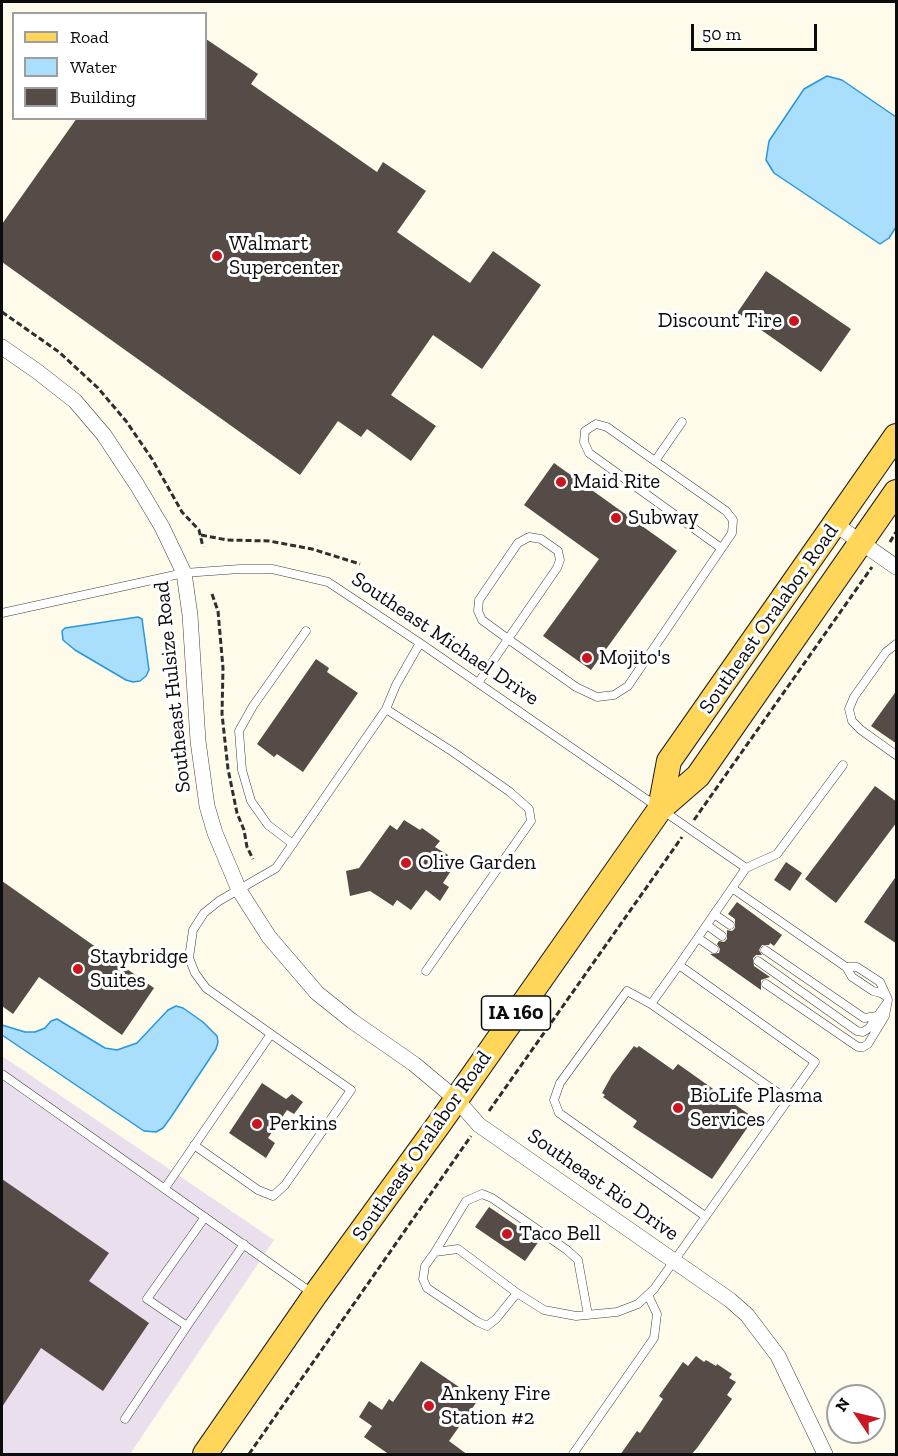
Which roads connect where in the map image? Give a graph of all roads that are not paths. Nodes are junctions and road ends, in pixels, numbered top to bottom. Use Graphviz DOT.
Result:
graph roads {
  1 [pos="2,347"];
  2 [pos="682,422"];
  3 [pos="897,436"];
  4 [pos="655,461"];
  5 [pos="897,492"];
  6 [pos="835,524"];
  7 [pos="722,548"];
  8 [pos="871,549"];
  9 [pos="897,567"];
  10 [pos="184,573"];
  11 [pos="2,613"];
  12 [pos="306,631"];
  13 [pos="508,639"];
  14 [pos="420,644"];
  15 [pos="897,644"];
  16 [pos="478,683"];
  17 [pos="386,709"];
  18 [pos="897,755"];
  19 [pos="843,765"];
  20 [pos="660,809"];
  21 [pos="293,844"];
  22 [pos="746,868"];
  23 [pos="732,888"];
  24 [pos="238,890"];
  25 [pos="714,914"];
  26 [pos="707,925"];
  27 [pos="730,925"];
  28 [pos="723,936"];
  29 [pos="698,938"];
  30 [pos="714,949"];
  31 [pos="765,950"];
  32 [pos="758,961"];
  33 [pos="679,965"];
  34 [pos="426,971"];
  35 [pos="766,984"];
  36 [pos="887,999"];
  37 [pos="651,1004"];
  38 [pos="878,1015"];
  39 [pos="271,1034"];
  40 [pos="2,1074"];
  41 [pos="456,1099"];
  42 [pos="788,1100"];
  43 [pos="194,1145"];
  44 [pos="165,1188"];
  45 [pos="705,1216"];
  46 [pos="205,1217"];
  47 [pos="244,1244"];
  48 [pos="435,1252"];
  49 [pos="674,1261"];
  50 [pos="517,1293"];
  51 [pos="648,1294"];
  52 [pos="315,1295"];
  53 [pos="588,1315"];
  54 [pos="187,1326"];
  55 [pos="126,1419"];
  56 [pos="205,1455"];
  57 [pos="573,1455"];
  58 [pos="825,1455"];
  1 -- 10 [label="street, Southeast Hulsize Road"];
  2 -- 4 [label="lane"];
  3 -- 6 [label="main road, Southeast Oralabor Road / IA 160"];
  4 -- 7 [label="lane"];
  4 -- 7 [label="lane"];
  5 -- 8 [label="main road, Southeast Oralabor Road / IA 160"];
  6 -- 8 [label="street"];
  6 -- 20 [label="main road, Southeast Oralabor Road / IA 160"];
  7 -- 13 [label="lane"];
  8 -- 9 [label="street"];
  8 -- 20 [label="main road, Southeast Oralabor Road / IA 160"];
  10 -- 11 [label="lane, Southeast Michael Drive"];
  10 -- 14 [label="lane, Southeast Michael Drive"];
  10 -- 24 [label="street, Southeast Hulsize Road"];
  12 -- 21 [label="lane"];
  13 -- 13 [label="lane"];
  13 -- 16 [label="lane"];
  14 -- 16 [label="lane, Southeast Michael Drive"];
  14 -- 17 [label="lane"];
  15 -- 18 [label="lane"];
  16 -- 20 [label="lane, Southeast Michael Drive"];
  17 -- 21 [label="lane"];
  17 -- 34 [label="lane"];
  19 -- 22 [label="lane"];
  20 -- 22 [label="lane, Southeast Michael Drive"];
  20 -- 41 [label="main road, Southeast Oralabor Road / IA 160"];
  21 -- 24 [label="lane"];
  22 -- 23 [label="lane"];
  23 -- 25 [label="lane"];
  23 -- 36 [label="lane"];
  24 -- 39 [label="lane"];
  24 -- 41 [label="street, Southeast Hulsize Road"];
  25 -- 26 [label="lane"];
  25 -- 27 [label="lane"];
  26 -- 28 [label="lane"];
  26 -- 29 [label="lane"];
  29 -- 30 [label="lane"];
  29 -- 33 [label="lane"];
  31 -- 38 [label="lane"];
  32 -- 38 [label="lane"];
  33 -- 37 [label="lane"];
  33 -- 42 [label="lane"];
  35 -- 36 [label="lane"];
  36 -- 38 [label="lane"];
  37 -- 42 [label="lane"];
  37 -- 45 [label="lane"];
  39 -- 43 [label="lane"];
  39 -- 43 [label="lane"];
  40 -- 44 [label="lane"];
  41 -- 49 [label="street, Southeast Rio Drive"];
  41 -- 52 [label="main road, Southeast Oralabor Road / IA 160"];
  42 -- 45 [label="lane"];
  43 -- 44 [label="lane"];
  44 -- 46 [label="lane"];
  45 -- 49 [label="lane"];
  46 -- 47 [label="lane"];
  46 -- 54 [label="lane"];
  47 -- 52 [label="lane"];
  47 -- 54 [label="lane"];
  48 -- 50 [label="lane"];
  48 -- 50 [label="lane"];
  48 -- 53 [label="lane"];
  49 -- 51 [label="lane"];
  49 -- 58 [label="street, Southeast Rio Drive"];
  50 -- 53 [label="lane"];
  51 -- 53 [label="lane"];
  51 -- 57 [label="lane"];
  52 -- 56 [label="main road, Southeast Oralabor Road / IA 160"];
  54 -- 55 [label="lane"];
}
